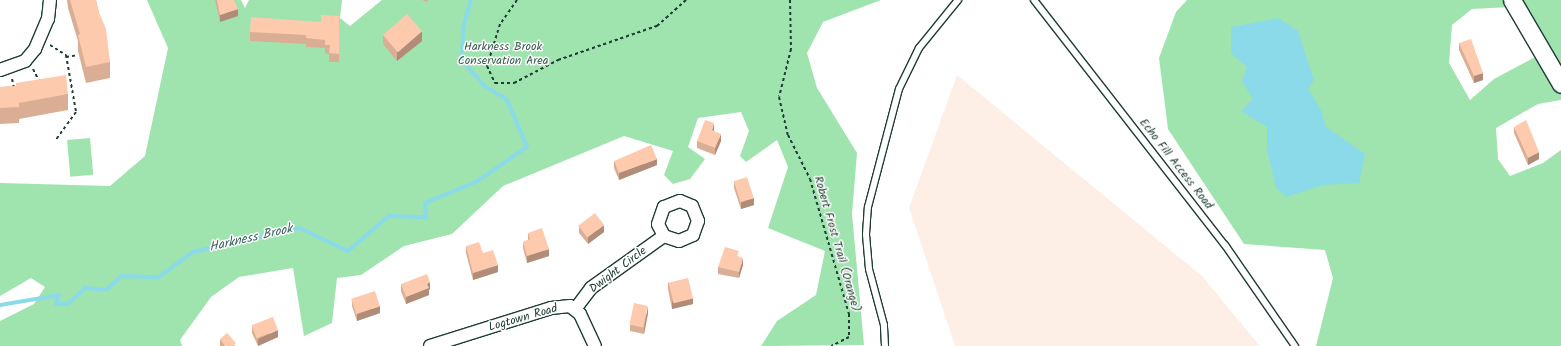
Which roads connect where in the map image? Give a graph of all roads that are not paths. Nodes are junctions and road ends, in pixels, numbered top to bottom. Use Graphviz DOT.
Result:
graph roads {
  1 [pos="50,0"];
  2 [pos="958,0"];
  3 [pos="1034,0"];
  4 [pos="1512,0"];
  5 [pos="0,70"];
  6 [pos="1561,84"];
  7 [pos="664,236"];
  8 [pos="576,308"];
  9 [pos="430,346"];
  10 [pos="595,346"];
  11 [pos="885,346"];
  12 [pos="1295,346"];
  1 -- 5 [label="street"];
  2 -- 11 [label="lane"];
  3 -- 12 [label="lane, Echo Fill Access Road"];
  4 -- 6 [label="main road"];
  7 -- 8 [label="street, Dwight Circle"];
  8 -- 9 [label="street, Logtown Road"];
  8 -- 10 [label="street"];
}
